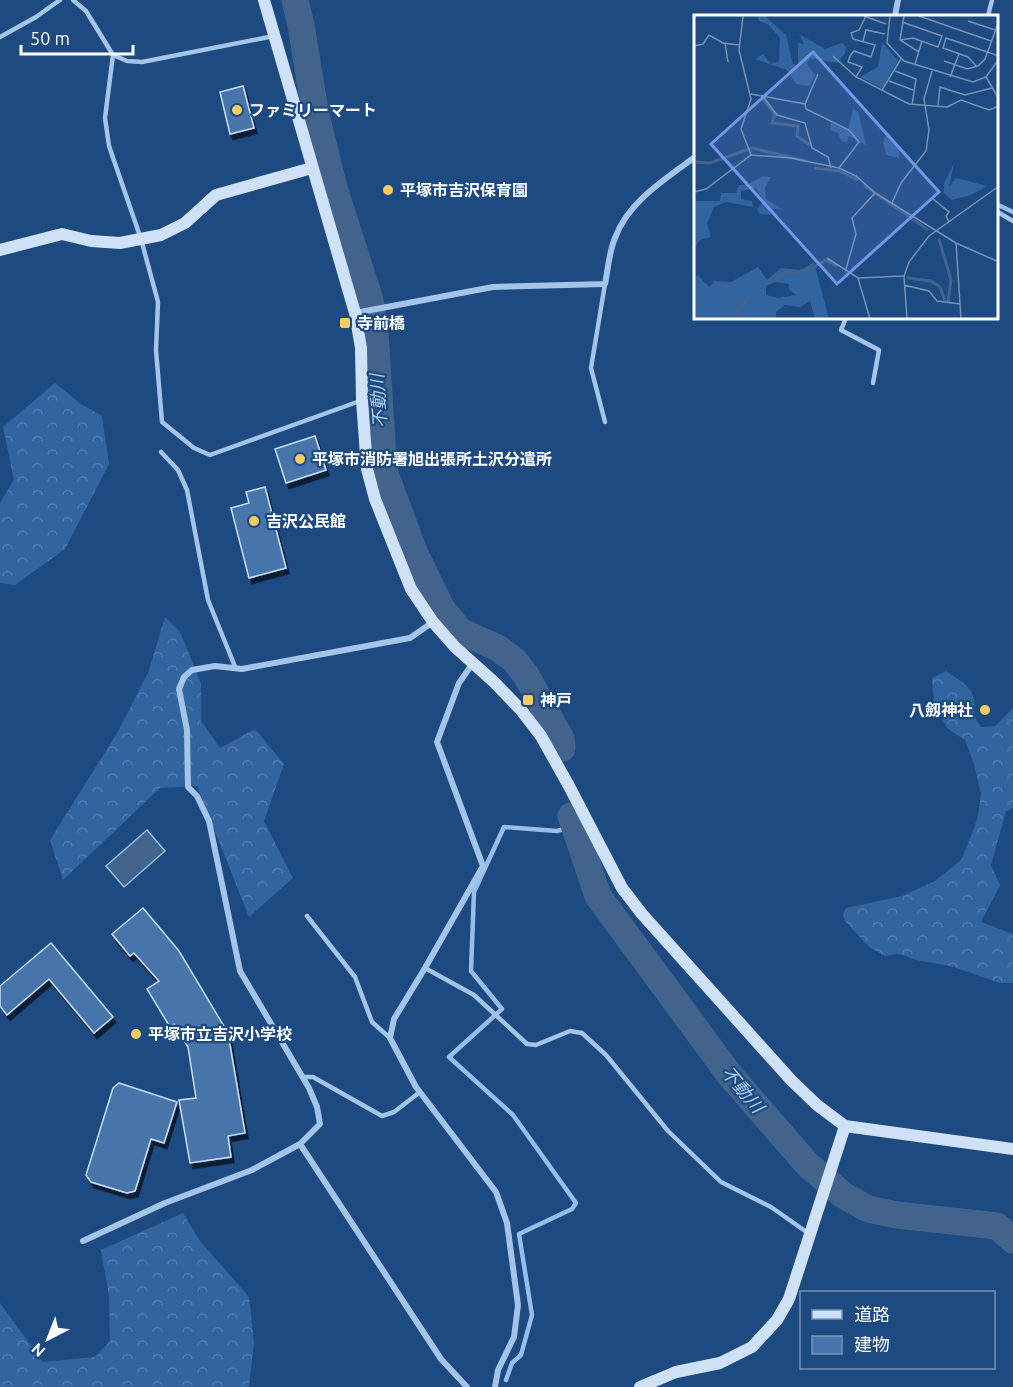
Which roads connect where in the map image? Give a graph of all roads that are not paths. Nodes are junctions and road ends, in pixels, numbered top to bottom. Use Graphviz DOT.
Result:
graph roads {
  1 [pos="60,0"];
  2 [pos="73,0"];
  3 [pos="264,0"];
  4 [pos="898,0"];
  5 [pos="992,0"];
  6 [pos="895,15"];
  7 [pos="988,15"];
  8 [pos="274,36"];
  9 [pos="0,37"];
  10 [pos="113,55"];
  11 [pos="694,158"];
  12 [pos="312,168"];
  13 [pos="998,213"];
  14 [pos="1013,221"];
  15 [pos="141,239"];
  16 [pos="0,250"];
  17 [pos="605,284"];
  18 [pos="356,313"];
  19 [pos="845,320"];
  20 [pos="873,383"];
  21 [pos="362,400"];
  22 [pos="605,422"];
  23 [pos="161,452"];
  24 [pos="433,622"];
  25 [pos="473,663"];
  26 [pos="236,669"];
  27 [pos="307,916"];
  28 [pos="425,968"];
  29 [pos="390,1038"];
  30 [pos="303,1077"];
  31 [pos="420,1092"];
  32 [pos="845,1126"];
  33 [pos="300,1144"];
  34 [pos="1013,1149"];
  35 [pos="811,1235"];
  36 [pos="83,1241"];
  37 [pos="467,1387"];
  38 [pos="495,1387"];
  39 [pos="639,1387"];
  1 -- 9 [label="lane"];
  2 -- 10 [label="lane"];
  3 -- 8 [label="street"];
  4 -- 6 [label="street"];
  5 -- 7 [label="lane"];
  8 -- 10 [label="lane"];
  8 -- 12 [label="street"];
  10 -- 15 [label="lane"];
  11 -- 17 [label="street"];
  12 -- 15 [label="street"];
  12 -- 18 [label="street"];
  13 -- 14 [label="lane"];
  15 -- 16 [label="street"];
  15 -- 21 [label="lane"];
  17 -- 18 [label="street"];
  17 -- 22 [label="lane"];
  18 -- 21 [label="street"];
  19 -- 20 [label="lane"];
  21 -- 24 [label="street"];
  23 -- 26 [label="lane"];
  24 -- 25 [label="street"];
  24 -- 26 [label="street"];
  25 -- 28 [label="street"];
  25 -- 32 [label="street"];
  26 -- 30 [label="street"];
  27 -- 29 [label="lane"];
  28 -- 29 [label="street"];
  28 -- 35 [label="lane"];
  29 -- 31 [label="street"];
  30 -- 31 [label="lane"];
  30 -- 33 [label="street"];
  31 -- 38 [label="street"];
  32 -- 34 [label="street"];
  32 -- 35 [label="street"];
  33 -- 36 [label="street"];
  33 -- 37 [label="street"];
  35 -- 39 [label="street"];
}
